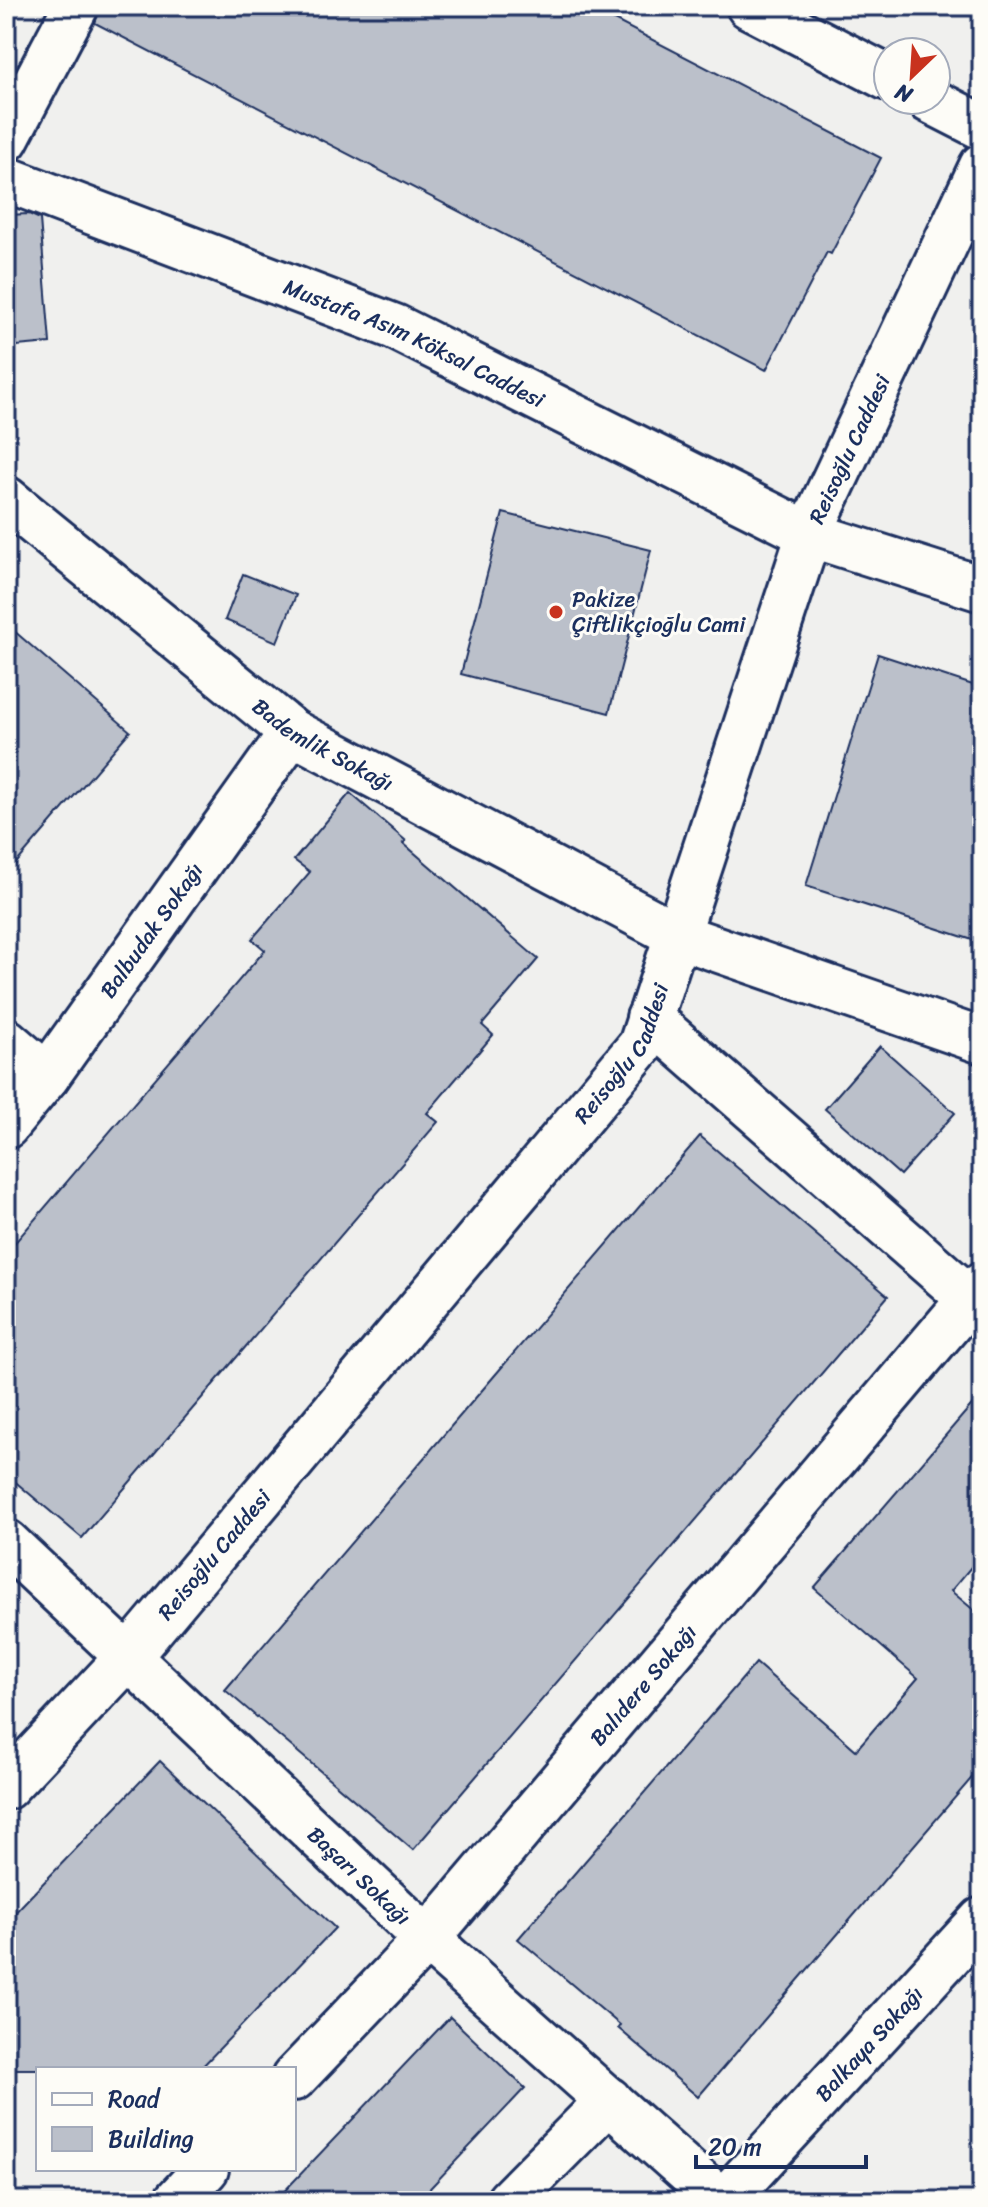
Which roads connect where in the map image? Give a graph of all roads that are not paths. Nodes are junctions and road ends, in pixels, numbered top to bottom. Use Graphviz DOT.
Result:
graph roads {
  1 [pos="76,6"];
  2 [pos="749,6"];
  3 [pos="872,70"];
  4 [pos="952,112"];
  5 [pos="982,127"];
  6 [pos="6,139"];
  7 [pos="982,166"];
  8 [pos="6,179"];
  9 [pos="6,499"];
  10 [pos="809,534"];
  11 [pos="982,589"];
  12 [pos="292,732"];
  13 [pos="679,936"];
  14 [pos="649,1018"];
  15 [pos="6,1041"];
  16 [pos="982,1041"];
  17 [pos="47,1076"];
  18 [pos="6,1126"];
  19 [pos="975,1291"];
  20 [pos="6,1542"];
  21 [pos="127,1658"];
  22 [pos="6,1787"];
  23 [pos="982,1920"];
  24 [pos="427,1939"];
  25 [pos="296,2076"];
  26 [pos="609,2100"];
  27 [pos="204,2171"];
  28 [pos="176,2201"];
  29 [pos="509,2201"];
  30 [pos="722,2201"];
  1 -- 6 [label="street"];
  2 -- 3 [label="street"];
  4 -- 5 [label="street"];
  7 -- 10 [label="street, Reisoğlu Caddesi"];
  8 -- 10 [label="street, Mustafa Asım Köksal Caddesi"];
  9 -- 12 [label="street, Bademlik Sokağı"];
  10 -- 11 [label="street, Mustafa Asım Köksal Caddesi"];
  10 -- 13 [label="street, Reisoğlu Caddesi"];
  12 -- 13 [label="street, Bademlik Sokağı"];
  12 -- 17 [label="street, Balbudak Sokağı"];
  13 -- 14 [label="street, Reisoğlu Caddesi"];
  13 -- 16 [label="street, Bademlik Sokağı"];
  14 -- 19 [label="street"];
  14 -- 21 [label="street, Reisoğlu Caddesi"];
  15 -- 17 [label="street"];
  17 -- 18 [label="street, Balbudak Sokağı"];
  19 -- 24 [label="street, Balıdere Sokağı"];
  20 -- 21 [label="street, Başarı Sokağı"];
  21 -- 22 [label="street, Reisoğlu Caddesi"];
  21 -- 24 [label="street, Başarı Sokağı"];
  23 -- 30 [label="street, Balkaya Sokağı"];
  24 -- 25 [label="street, Balıdere Sokağı"];
  24 -- 26 [label="street, Başarı Sokağı"];
  26 -- 29 [label="street"];
  26 -- 30 [label="street, Başarı Sokağı"];
  27 -- 28 [label="street"];
}
